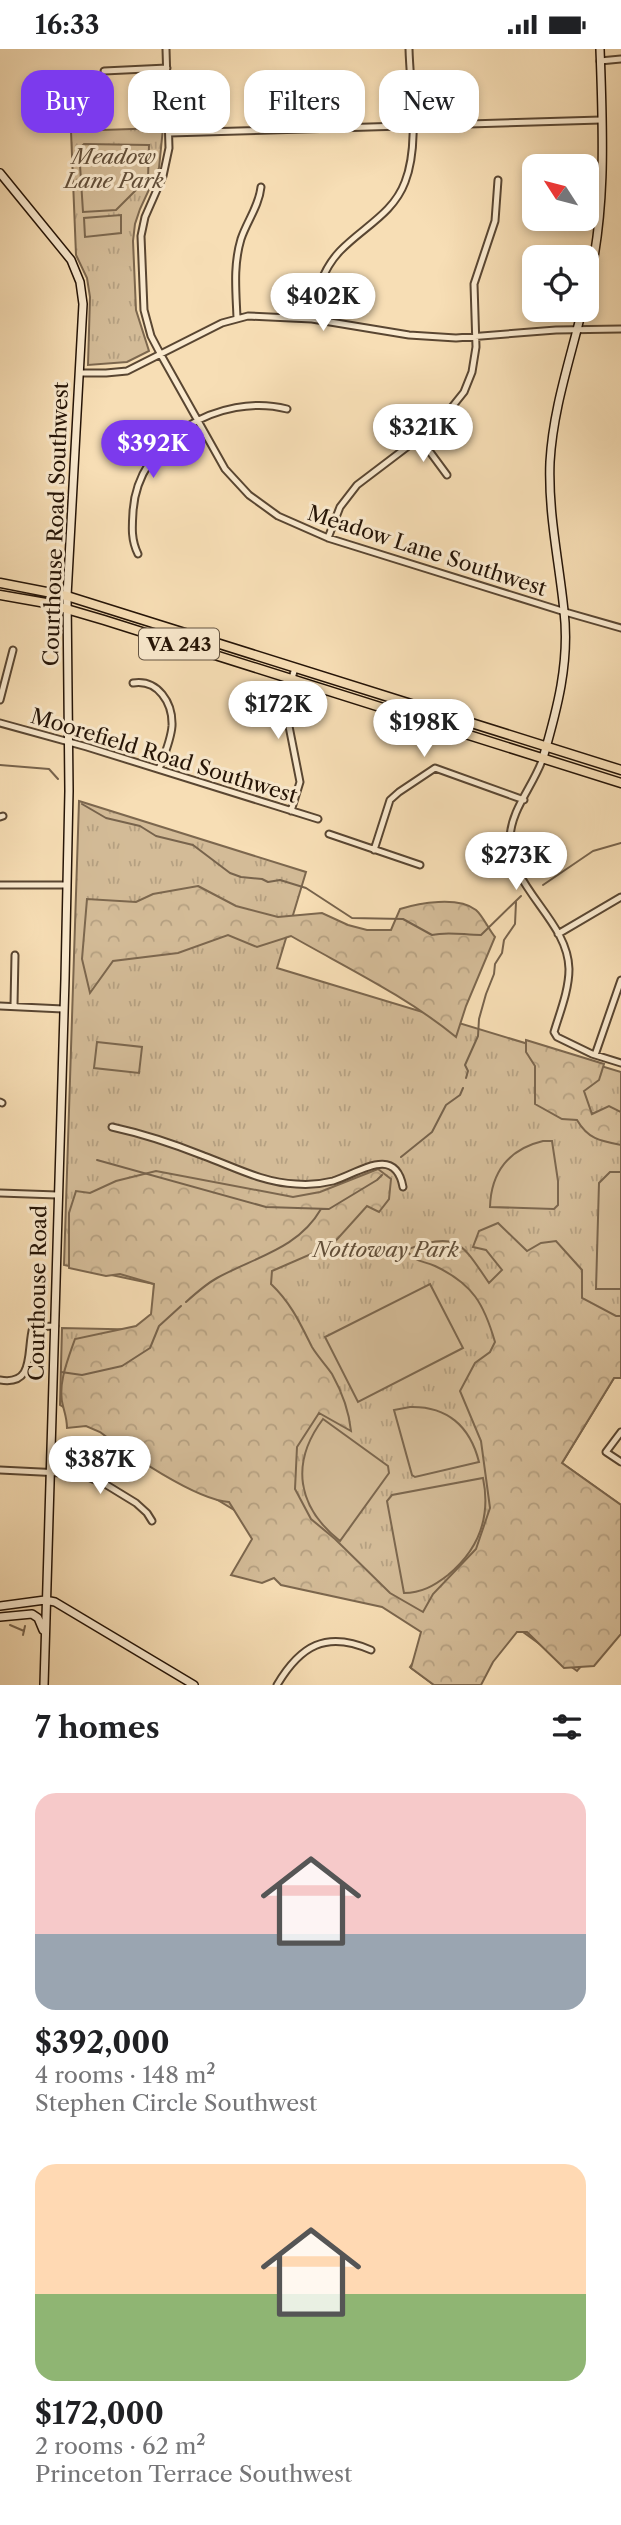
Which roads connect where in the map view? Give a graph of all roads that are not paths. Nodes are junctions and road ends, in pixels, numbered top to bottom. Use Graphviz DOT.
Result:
graph roads {
  1 [pos="166,49"];
  2 [pos="409,49"];
  3 [pos="600,49"];
  4 [pos="621,59"];
  5 [pos="600,61"];
  6 [pos="167,68"];
  7 [pos="410,70"];
  8 [pos="114,71"];
  9 [pos="601,120"];
  10 [pos="479,124"];
  11 [pos="379,126"];
  12 [pos="230,131"];
  13 [pos="169,133"];
  14 [pos="413,133"];
  15 [pos="0,173"];
  16 [pos="498,180"];
  17 [pos="261,187"];
  18 [pos="595,245"];
  19 [pos="237,318"];
  20 [pos="312,319"];
  21 [pos="579,322"];
  22 [pos="578,329"];
  23 [pos="621,329"];
  24 [pos="476,338"];
  25 [pos="160,355"];
  26 [pos="80,373"];
  27 [pos="288,409"];
  28 [pos="197,422"];
  29 [pos="419,437"];
  30 [pos="447,475"];
  31 [pos="328,538"];
  32 [pos="138,554"];
  33 [pos="0,583"];
  34 [pos="0,595"];
  35 [pos="67,596"];
  36 [pos="67,609"];
  37 [pos="565,613"];
  38 [pos="621,628"];
  39 [pos="13,650"];
  40 [pos="295,668"];
  41 [pos="292,679"];
  42 [pos="133,683"];
  43 [pos="0,700"];
  44 [pos="0,723"];
  45 [pos="68,741"];
  46 [pos="546,747"];
  47 [pos="543,758"];
  48 [pos="159,769"];
  49 [pos="621,770"];
  50 [pos="621,783"];
  51 [pos="524,800"];
  52 [pos="291,811"];
  53 [pos="318,820"];
  54 [pos="329,834"];
  55 [pos="374,850"];
  56 [pos="420,865"];
  57 [pos="0,885"];
  58 [pos="65,885"];
  59 [pos="621,897"];
  60 [pos="66,903"];
  61 [pos="558,934"];
  62 [pos="15,955"];
  63 [pos="621,980"];
  64 [pos="13,1005"];
  65 [pos="0,1006"];
  66 [pos="63,1009"];
  67 [pos="595,1055"];
  68 [pos="621,1063"];
  69 [pos="113,1127"];
  70 [pos="403,1187"];
  71 [pos="0,1193"];
  72 [pos="57,1195"];
  73 [pos="55,1326"];
  74 [pos="0,1380"];
  75 [pos="621,1432"];
  76 [pos="621,1462"];
  77 [pos="0,1470"];
  78 [pos="49,1472"];
  79 [pos="152,1521"];
  80 [pos="46,1600"];
  81 [pos="0,1606"];
  82 [pos="0,1617"];
  83 [pos="45,1642"];
  84 [pos="371,1650"];
  85 [pos="44,1685"];
  86 [pos="194,1685"];
  87 [pos="277,1685"];
  1 -- 6 [label="street, Meadow Lane Southwest"];
  2 -- 7 [label="street"];
  3 -- 5 [label="street"];
  4 -- 5 [label="street"];
  5 -- 9 [label="street"];
  6 -- 8 [label="street"];
  9 -- 10 [label="street"];
  9 -- 18 [label="street"];
  11 -- 12 [label="street"];
  13 -- 25 [label="street, Meadow Lane Southwest"];
  14 -- 20 [label="street"];
  15 -- 26 [label="street, Courthouse Road Southwest"];
  16 -- 24 [label="street"];
  17 -- 19 [label="street"];
  19 -- 20 [label="street"];
  19 -- 25 [label="street"];
  20 -- 24 [label="street"];
  21 -- 22 [label="street"];
  22 -- 23 [label="street"];
  22 -- 24 [label="street"];
  22 -- 37 [label="street"];
  24 -- 29 [label="street"];
  25 -- 26 [label="street"];
  25 -- 28 [label="street, Meadow Lane Southwest"];
  26 -- 35 [label="street, Courthouse Road Southwest"];
  27 -- 28 [label="street"];
  28 -- 31 [label="street, Meadow Lane Southwest"];
  28 -- 32 [label="street"];
  29 -- 30 [label="street"];
  29 -- 31 [label="street"];
  31 -- 37 [label="street, Meadow Lane Southwest"];
  33 -- 35 [label="main road, VA 243"];
  34 -- 36 [label="main road, VA 243"];
  35 -- 36 [label="street, Courthouse Road Southwest"];
  35 -- 40 [label="main road, VA 243"];
  36 -- 41 [label="main road, VA 243"];
  36 -- 45 [label="street, Courthouse Road Southwest"];
  37 -- 38 [label="street, Meadow Lane Southwest"];
  37 -- 46 [label="street"];
  39 -- 43 [label="street"];
  40 -- 41 [label="street"];
  40 -- 46 [label="main road, VA 243"];
  41 -- 47 [label="main road, VA 243"];
  41 -- 52 [label="street"];
  42 -- 48 [label="street"];
  44 -- 45 [label="street, Moorefield Road Southwest"];
  45 -- 48 [label="street, Moorefield Road Southwest"];
  45 -- 58 [label="street, Courthouse Road Southwest"];
  46 -- 47 [label="street"];
  46 -- 49 [label="main road, VA 243"];
  47 -- 50 [label="main road, VA 243"];
  47 -- 51 [label="street"];
  48 -- 52 [label="street, Moorefield Road Southwest"];
  51 -- 55 [label="street"];
  51 -- 61 [label="street"];
  52 -- 53 [label="street, Moorefield Road Southwest"];
  54 -- 55 [label="street"];
  55 -- 56 [label="street"];
  57 -- 58 [label="street"];
  58 -- 60 [label="street, Courthouse Road Southwest"];
  59 -- 61 [label="street"];
  60 -- 66 [label="street, Courthouse Road"];
  61 -- 67 [label="street"];
  62 -- 64 [label="street"];
  63 -- 67 [label="street"];
  64 -- 65 [label="street"];
  64 -- 66 [label="street"];
  66 -- 72 [label="street, Courthouse Road"];
  67 -- 68 [label="street"];
  69 -- 70 [label="street"];
  71 -- 72 [label="street"];
  72 -- 73 [label="street, Courthouse Road"];
  73 -- 74 [label="street"];
  73 -- 78 [label="street, Courthouse Road"];
  75 -- 76 [label="street"];
  77 -- 78 [label="street"];
  78 -- 79 [label="street"];
  78 -- 80 [label="street, Courthouse Road"];
  80 -- 81 [label="street"];
  80 -- 83 [label="street, Courthouse Road"];
  80 -- 86 [label="street"];
  82 -- 83 [label="street"];
  83 -- 85 [label="street, Courthouse Road"];
  84 -- 87 [label="street"];
}
